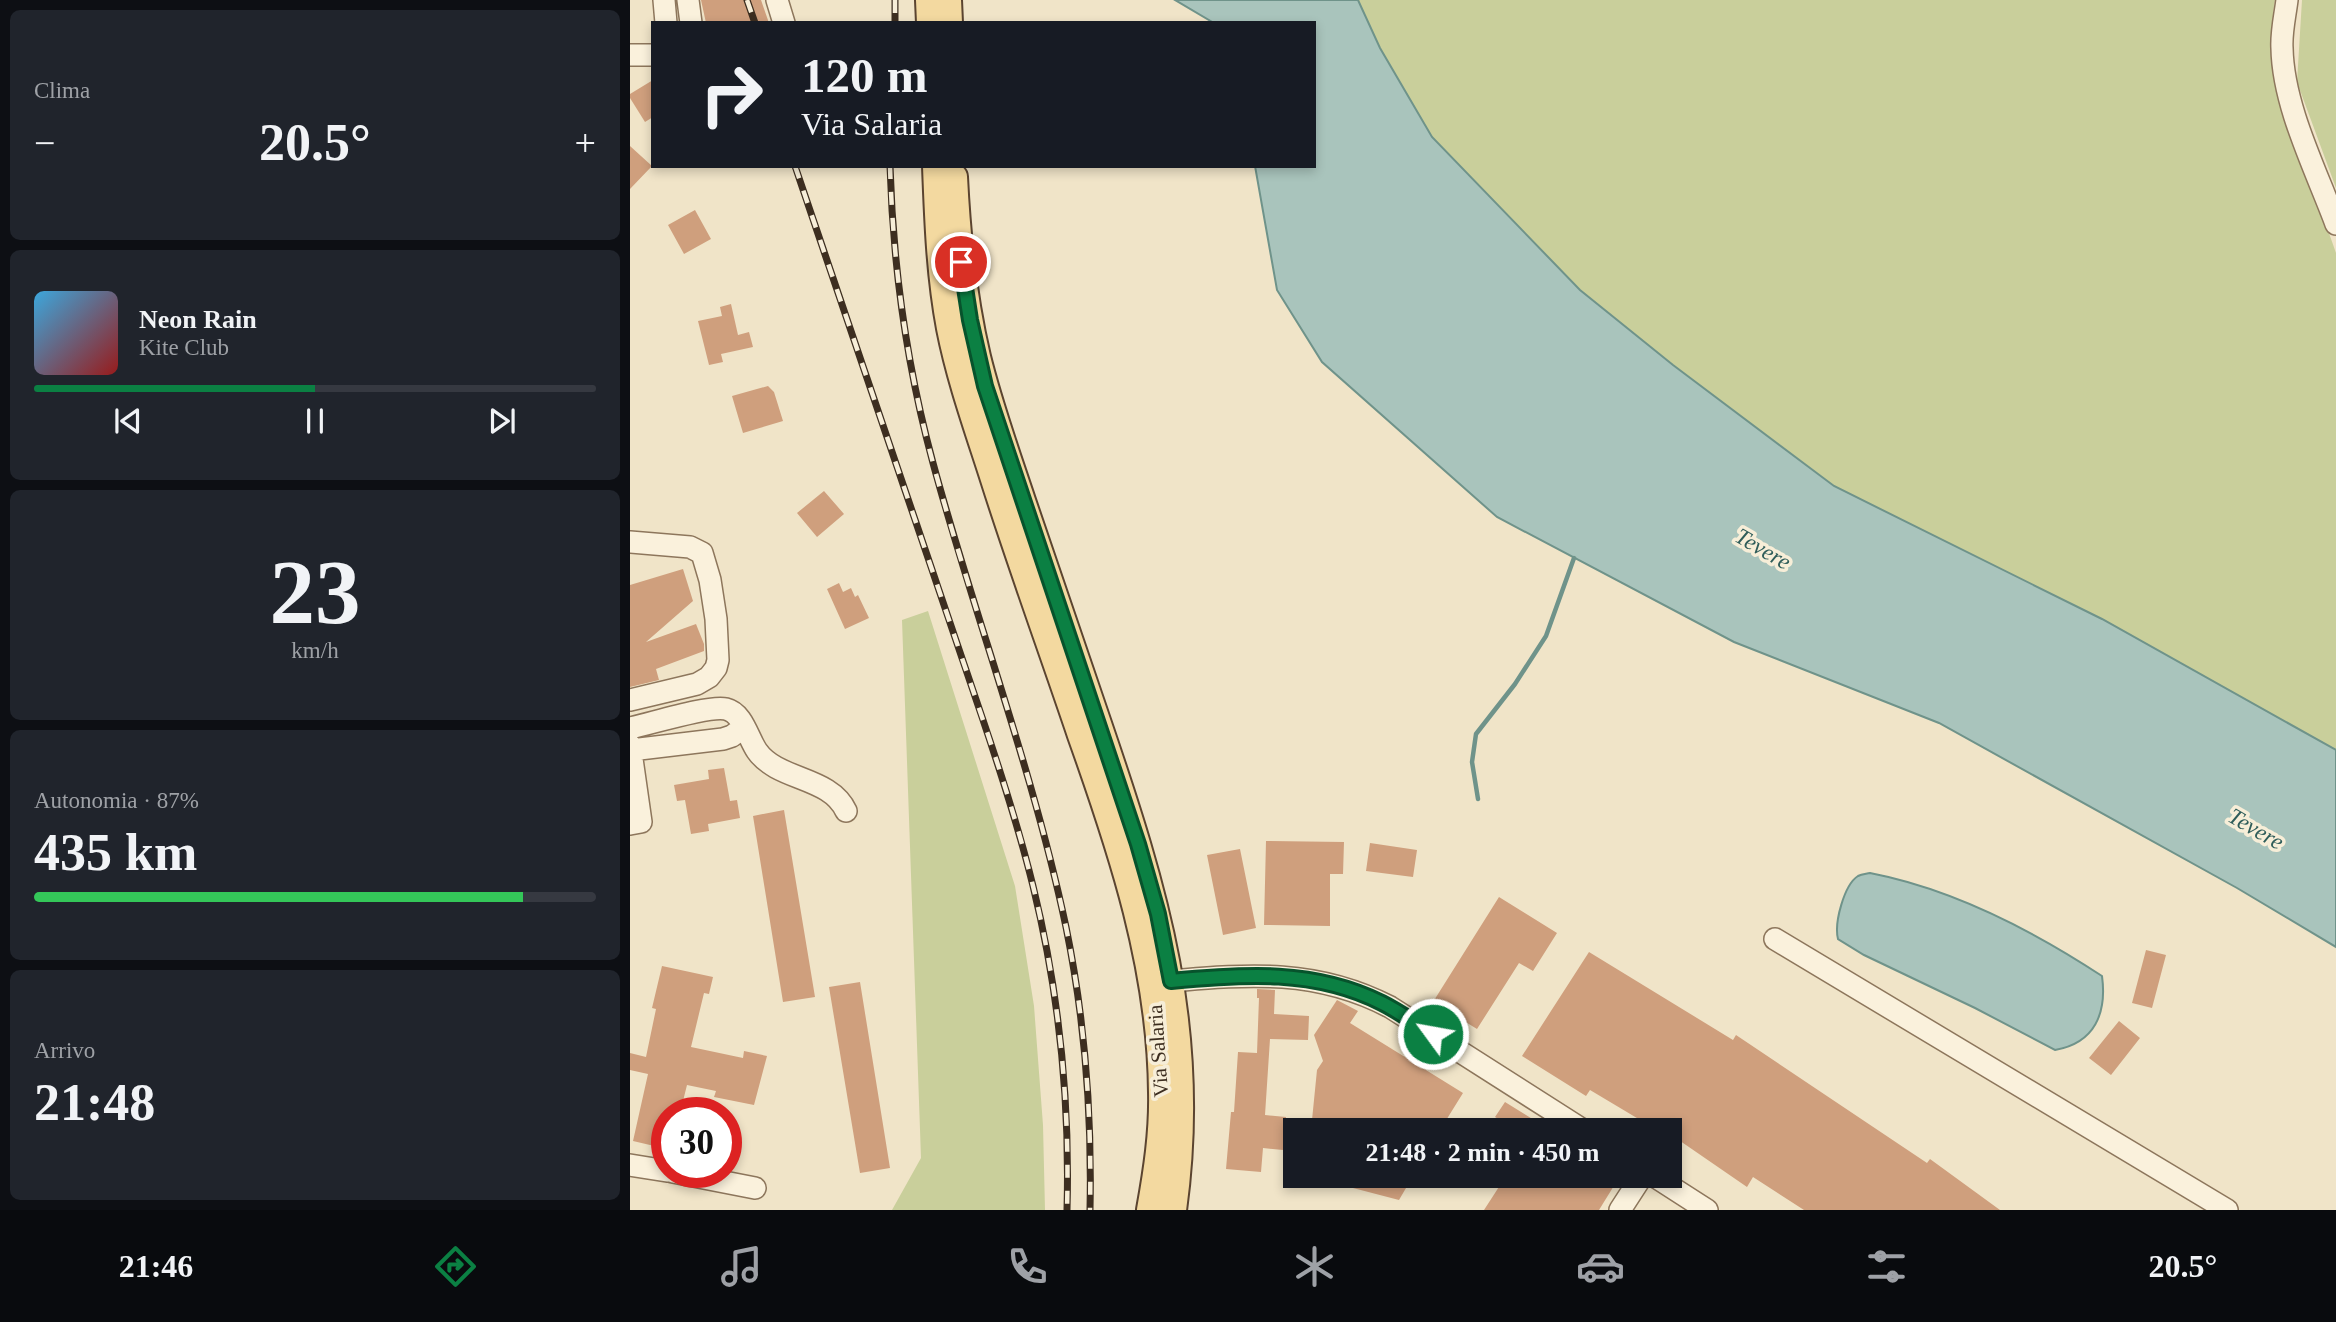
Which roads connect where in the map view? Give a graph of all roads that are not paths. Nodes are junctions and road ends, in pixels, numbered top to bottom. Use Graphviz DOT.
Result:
graph roads {
  1 [pos="664,0"];
  2 [pos="688,0"];
  3 [pos="777,0"];
  4 [pos="929,0"];
  5 [pos="948,0"];
  6 [pos="2287,0"];
  7 [pos="666,21"];
  8 [pos="691,21"];
  9 [pos="783,21"];
  10 [pos="930,21"];
  11 [pos="949,21"];
  12 [pos="630,55"];
  13 [pos="651,55"];
  14 [pos="936,168"];
  15 [pos="954,168"];
  16 [pos="2329,188"];
  17 [pos="2336,224"];
  18 [pos="630,542"];
  19 [pos="630,700"];
  20 [pos="744,727"];
  21 [pos="630,728"];
  22 [pos="631,748"];
  23 [pos="846,811"];
  24 [pos="635,823"];
  25 [pos="1775,939"];
  26 [pos="1171,981"];
  27 [pos="1564,1118"];
  28 [pos="630,1165"];
  29 [pos="651,1168"];
  30 [pos="742,1185"];
  31 [pos="755,1188"];
  32 [pos="1634,1188"];
  33 [pos="1673,1188"];
  34 [pos="1150,1210"];
  35 [pos="1173,1210"];
  36 [pos="1620,1210"];
  37 [pos="1707,1210"];
  38 [pos="2227,1210"];
  1 -- 7 [label="street"];
  2 -- 8 [label="street"];
  3 -- 9 [label="street"];
  4 -- 10 [label="main road"];
  5 -- 11 [label="main road"];
  6 -- 16 [label="street"];
  12 -- 13 [label="street"];
  14 -- 34 [label="main road, Via Salaria"];
  15 -- 26 [label="main road, Via Salaria"];
  16 -- 17 [label="street"];
  18 -- 19 [label="street"];
  20 -- 21 [label="street"];
  20 -- 22 [label="street"];
  20 -- 23 [label="street"];
  22 -- 24 [label="street"];
  25 -- 38 [label="street"];
  26 -- 27 [label="street"];
  26 -- 35 [label="main road, Via Salaria"];
  28 -- 29 [label="street"];
  30 -- 31 [label="street"];
  32 -- 36 [label="street"];
  33 -- 37 [label="street"];
}
